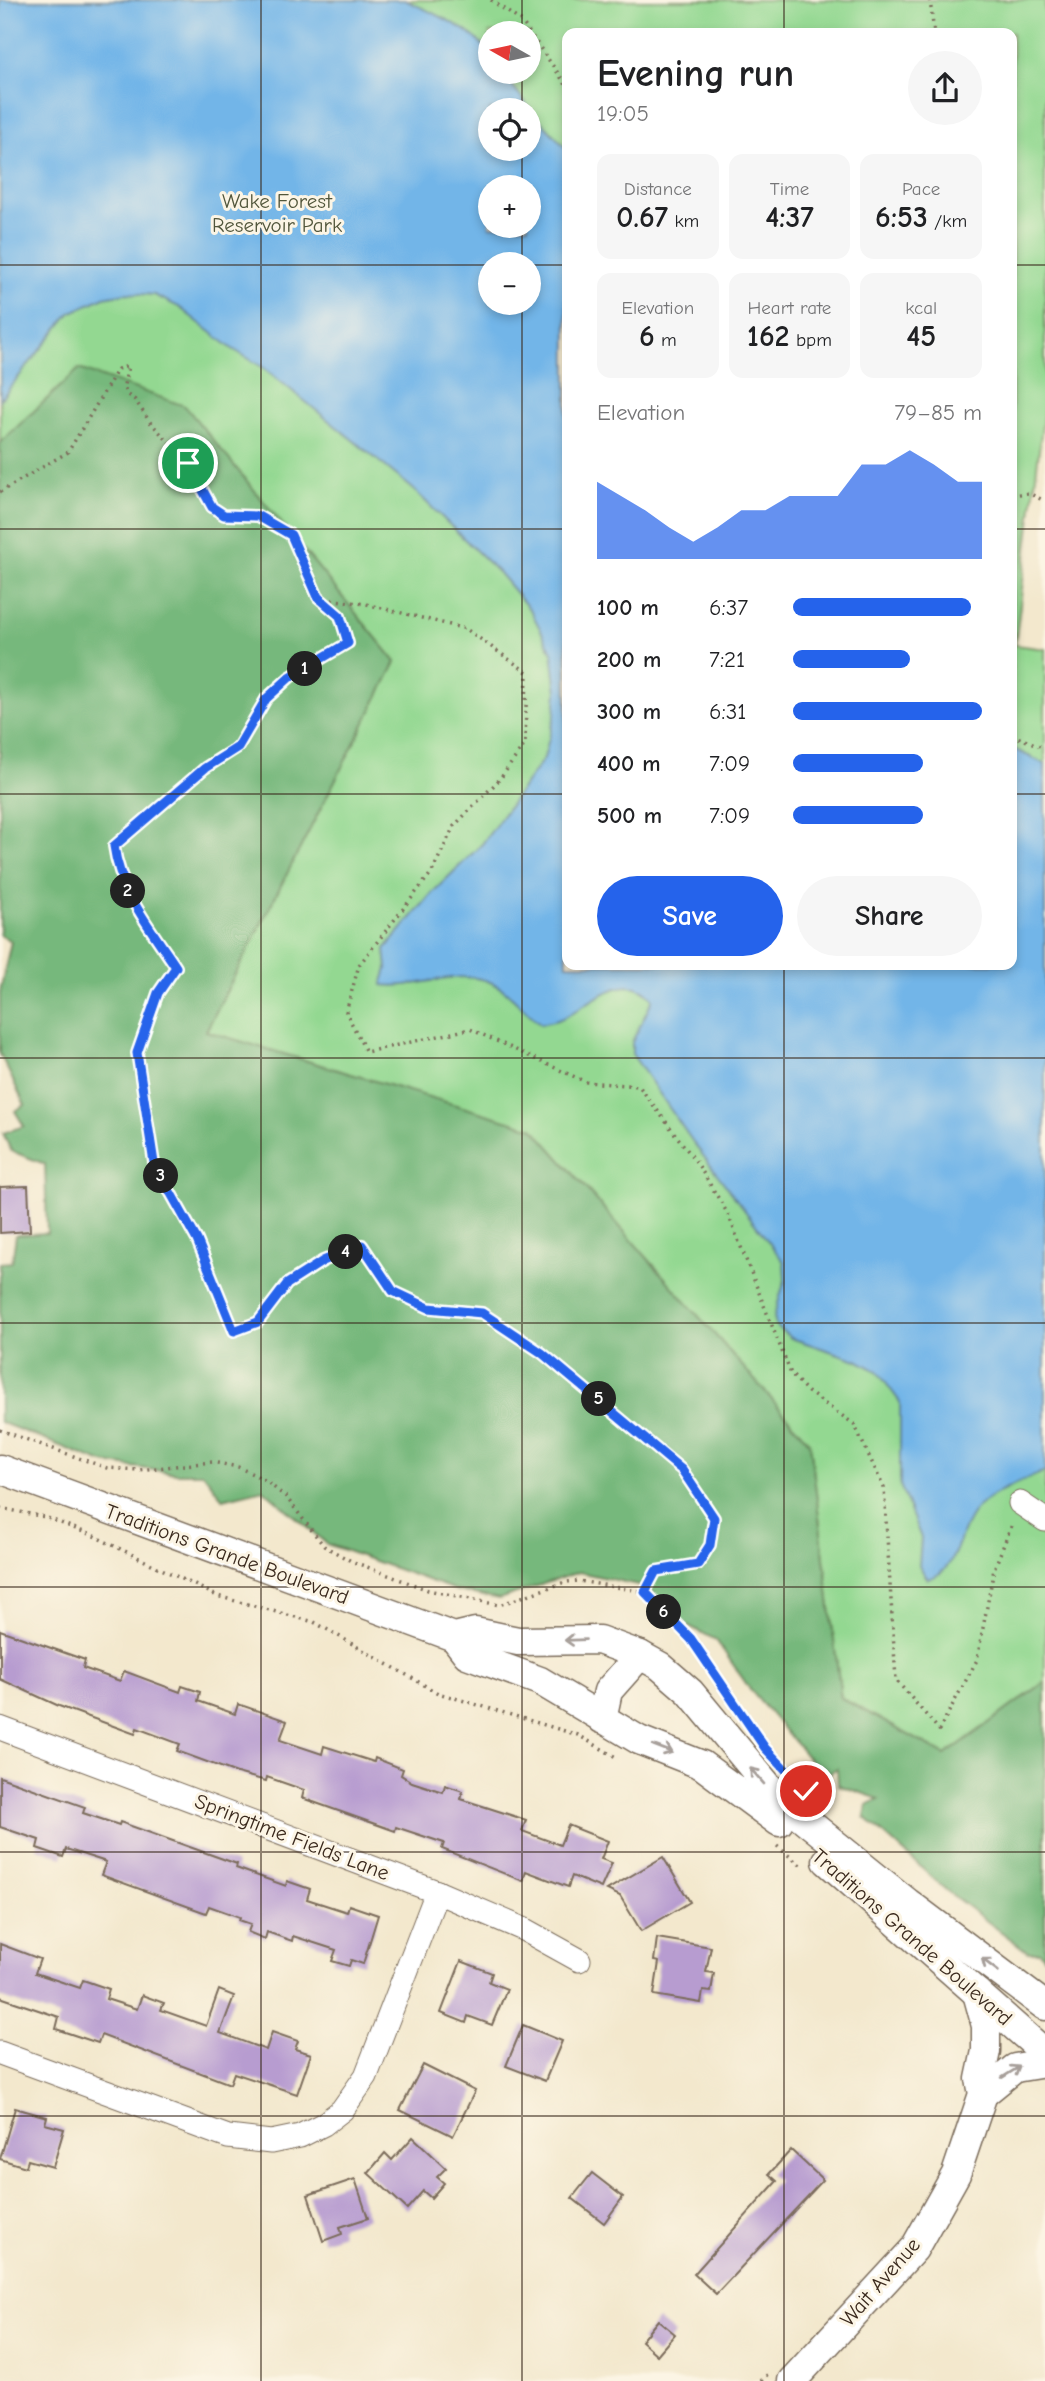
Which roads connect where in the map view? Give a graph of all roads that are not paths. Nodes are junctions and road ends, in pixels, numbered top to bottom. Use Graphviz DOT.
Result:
graph roads {
  1 [pos="0,1469"];
  2 [pos="1020,1503"];
  3 [pos="1045,1520"];
  4 [pos="454,1637"];
  5 [pos="640,1655"];
  6 [pos="602,1719"];
  7 [pos="0,1728"];
  8 [pos="437,1892"];
  9 [pos="579,1959"];
  10 [pos="977,1993"];
  11 [pos="1045,2006"];
  12 [pos="0,2053"];
  13 [pos="1045,2053"];
  14 [pos="1045,2063"];
  15 [pos="983,2094"];
  16 [pos="792,2381"];
  1 -- 4 [label="main road, Traditions Grande Boulevard"];
  2 -- 3 [label="street"];
  5 -- 4 [label="main road, Traditions Grande Boulevard, one-way"];
  4 -- 6 [label="main road, Traditions Grande Boulevard"];
  5 -- 6 [label="main road"];
  11 -- 5 [label="main road, Traditions Grande Boulevard, one-way"];
  6 -- 10 [label="main road, Traditions Grande Boulevard, one-way"];
  7 -- 8 [label="street, Springtime Fields Lane"];
  8 -- 9 [label="street, Springtime Fields Lane"];
  8 -- 12 [label="street"];
  10 -- 13 [label="main road, Traditions Grande Boulevard"];
  10 -- 15 [label="main road, Wait Avenue"];
  15 -- 14 [label="main road, one-way"];
  15 -- 16 [label="main road, Wait Avenue"];
}
